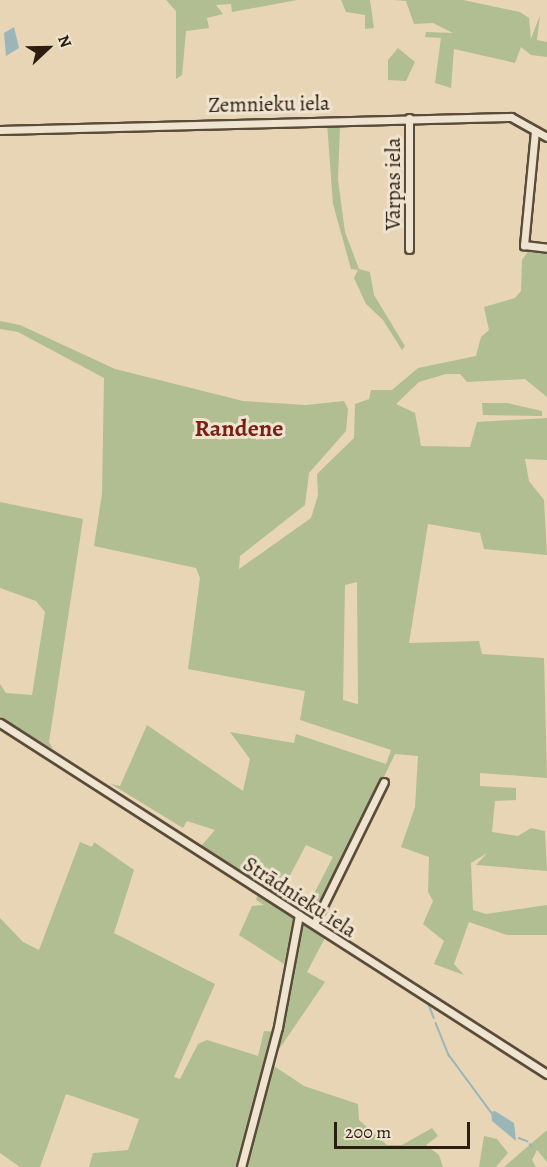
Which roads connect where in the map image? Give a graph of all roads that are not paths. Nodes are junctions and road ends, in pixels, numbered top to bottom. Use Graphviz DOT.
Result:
graph roads {
  1 [pos="409,117"];
  2 [pos="0,129"];
  3 [pos="535,131"];
  4 [pos="547,137"];
  5 [pos="547,248"];
  6 [pos="409,249"];
  7 [pos="0,723"];
  8 [pos="384,782"];
  9 [pos="299,915"];
  10 [pos="314,924"];
  11 [pos="547,1074"];
  12 [pos="241,1167"];
  1 -- 2 [label="street, Zemnieku iela"];
  1 -- 3 [label="street, Zemnieku iela"];
  1 -- 6 [label="street, Vārpas iela"];
  3 -- 4 [label="street, Zemnieku iela"];
  3 -- 5 [label="street"];
  7 -- 9 [label="street, Strādnieku iela"];
  8 -- 10 [label="street"];
  9 -- 10 [label="street, Strādnieku iela"];
  9 -- 12 [label="street"];
  10 -- 11 [label="street, Strādnieku iela"];
}
